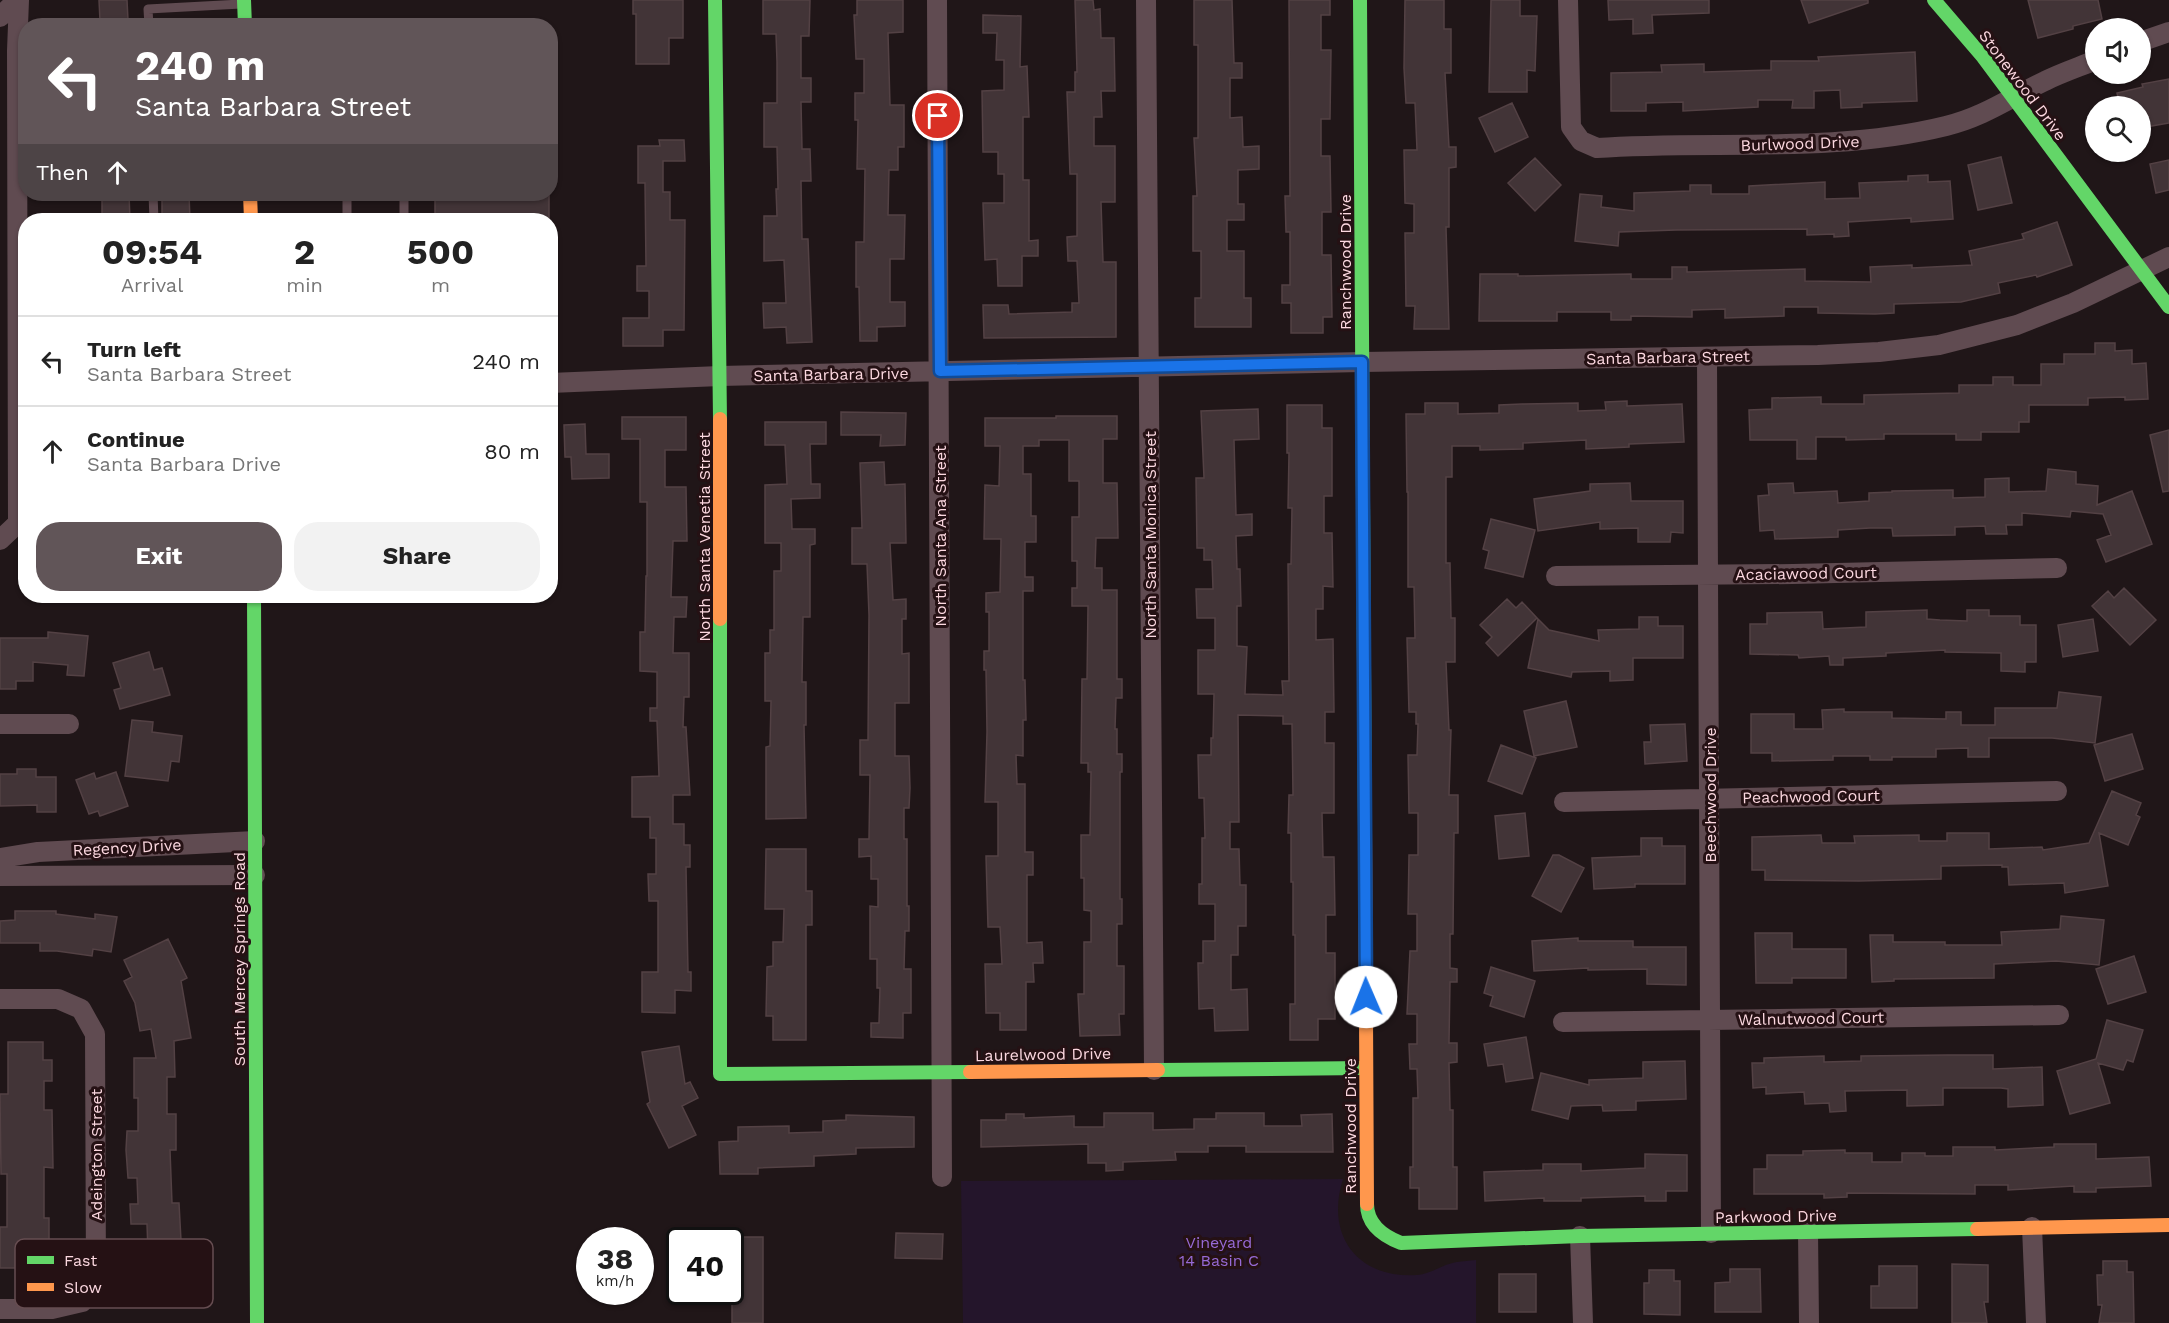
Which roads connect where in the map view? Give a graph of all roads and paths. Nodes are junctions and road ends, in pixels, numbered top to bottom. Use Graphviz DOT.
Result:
graph roads {
  1 [pos="18,0"];
  2 [pos="716,0"];
  3 [pos="937,0"];
  4 [pos="1146,0"];
  5 [pos="1360,0"];
  6 [pos="1568,0"];
  7 [pos="1934,0"];
  8 [pos="244,2"];
  9 [pos="0,17"];
  10 [pos="149,18"];
  11 [pos="245,18"];
  12 [pos="2169,32"];
  13 [pos="2151,38"];
  14 [pos="2085,64"];
  15 [pos="2014,99"];
  16 [pos="2169,257"];
  17 [pos="2142,271"];
  18 [pos="8,282"];
  19 [pos="2169,308"];
  20 [pos="1707,357"];
  21 [pos="1362,362"];
  22 [pos="1148,367"];
  23 [pos="940,371"];
  24 [pos="720,376"];
  25 [pos="558,382"];
  26 [pos="9,413"];
  27 [pos="0,540"];
  28 [pos="2057,568"];
  29 [pos="1709,575"];
  30 [pos="1556,576"];
  31 [pos="254,603"];
  32 [pos="0,724"];
  33 [pos="69,724"];
  34 [pos="2057,791"];
  35 [pos="1710,798"];
  36 [pos="1564,802"];
  37 [pos="255,841"];
  38 [pos="0,858"];
  39 [pos="255,875"];
  40 [pos="0,876"];
  41 [pos="0,999"];
  42 [pos="2059,1015"];
  43 [pos="1711,1020"];
  44 [pos="1563,1022"];
  45 [pos="1366,1068"];
  46 [pos="1154,1070"];
  47 [pos="941,1072"];
  48 [pos="720,1074"];
  49 [pos="942,1177"];
  50 [pos="2169,1225"];
  51 [pos="2032,1227"];
  52 [pos="1808,1231"];
  53 [pos="1711,1233"];
  54 [pos="1580,1236"];
  55 [pos="1385,1237"];
  56 [pos="96,1239"];
  57 [pos="56,1308"];
  58 [pos="0,1309"];
  59 [pos="257,1323"];
  60 [pos="1583,1323"];
  61 [pos="1809,1323"];
  62 [pos="2036,1323"];
  1 -- 9 [label="street"];
  1 -- 18 [label="street"];
  2 -- 24 [label="street, North Santa Venetia Street"];
  3 -- 23 [label="street, North Santa Ana Street"];
  4 -- 22 [label="street, North Santa Monica Street"];
  5 -- 21 [label="street, Ranchwood Drive"];
  6 -- 15 [label="street, Burlwood Drive"];
  7 -- 15 [label="street, Stonewood Drive"];
  8 -- 10 [label="lane"];
  8 -- 11 [label="street"];
  12 -- 13 [label="street"];
  14 -- 15 [label="street, Burlwood Drive"];
  15 -- 17 [label="street, Stonewood Drive"];
  16 -- 17 [label="street, Santa Barbara Street"];
  17 -- 19 [label="street, Stonewood Drive"];
  17 -- 20 [label="street, Santa Barbara Street"];
  18 -- 26 [label="street"];
  20 -- 21 [label="street, Santa Barbara Street"];
  20 -- 29 [label="street, Beechwood Drive"];
  21 -- 22 [label="street, Santa Barbara Street"];
  21 -- 45 [label="street, Ranchwood Drive"];
  22 -- 23 [label="street, Santa Barbara Drive"];
  22 -- 46 [label="street, North Santa Monica Street"];
  23 -- 24 [label="street, Santa Barbara Drive"];
  23 -- 47 [label="street, North Santa Ana Street"];
  24 -- 25 [label="street, Santa Barbara Drive"];
  24 -- 48 [label="street, North Santa Venetia Street"];
  26 -- 27 [label="street"];
  28 -- 29 [label="street, Acaciawood Court"];
  29 -- 30 [label="street, Acaciawood Court"];
  29 -- 35 [label="street, Beechwood Drive"];
  31 -- 37 [label="street, South Mercey Springs Road"];
  32 -- 33 [label="street"];
  34 -- 35 [label="street, Peachwood Court"];
  35 -- 36 [label="street, Peachwood Court"];
  35 -- 43 [label="street, Beechwood Drive"];
  37 -- 38 [label="street, Regency Drive"];
  37 -- 39 [label="street, South Mercey Springs Road"];
  39 -- 40 [label="street, Regency Drive"];
  39 -- 59 [label="street, South Mercey Springs Road"];
  41 -- 56 [label="street, Adeington Street"];
  42 -- 43 [label="street, Walnutwood Court"];
  43 -- 44 [label="street, Walnutwood Court"];
  43 -- 53 [label="street, Beechwood Drive"];
  45 -- 46 [label="street, Laurelwood Drive"];
  45 -- 55 [label="street, Ranchwood Drive"];
  46 -- 47 [label="street, Laurelwood Drive"];
  47 -- 48 [label="street, Laurelwood Drive"];
  47 -- 49 [label="street, North Santa Ana Street"];
  50 -- 51 [label="street, Parkwood Drive"];
  51 -- 52 [label="street, Parkwood Drive"];
  51 -- 62 [label="street"];
  52 -- 53 [label="street, Parkwood Drive"];
  52 -- 61 [label="street"];
  53 -- 54 [label="street, Parkwood Drive"];
  54 -- 55 [label="street, Parkwood Drive"];
  54 -- 60 [label="street"];
  57 -- 58 [label="street, Adeington Street"];
}
